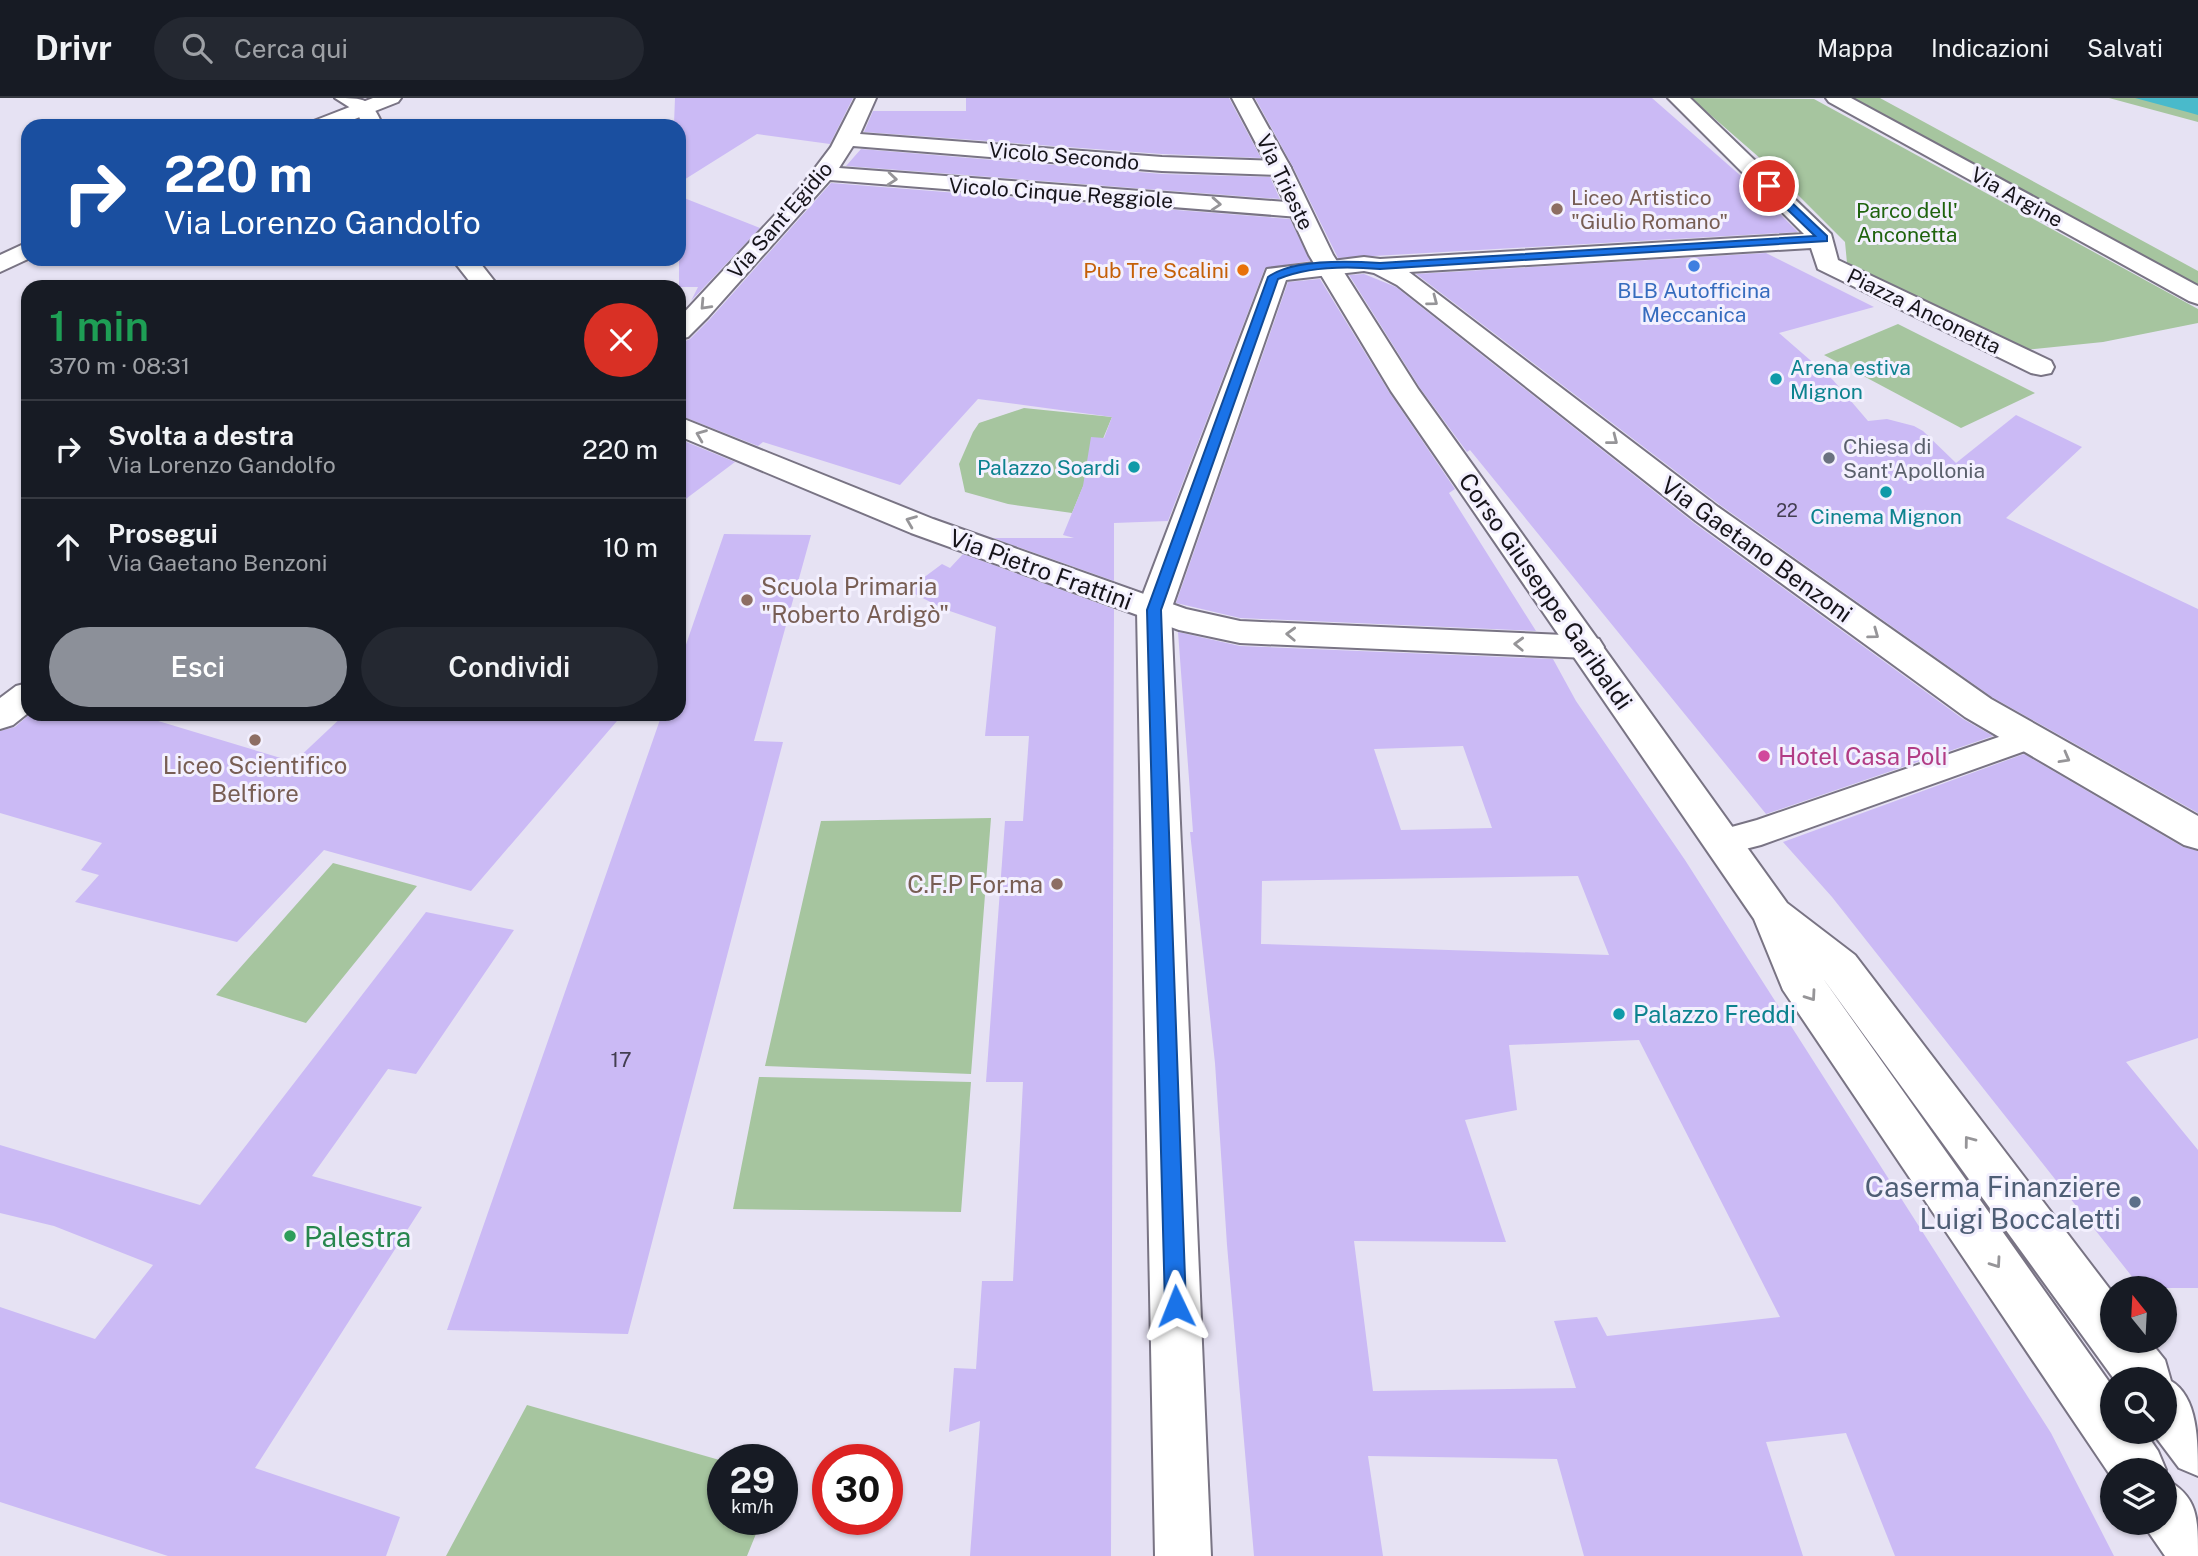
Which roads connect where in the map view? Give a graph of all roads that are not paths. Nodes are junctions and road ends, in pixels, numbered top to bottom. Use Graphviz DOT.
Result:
graph roads {
  1 [pos="345,98"];
  2 [pos="391,98"];
  3 [pos="866,98"];
  4 [pos="1242,98"];
  5 [pos="1678,98"];
  6 [pos="1836,98"];
  7 [pos="369,118"];
  8 [pos="848,139"];
  9 [pos="1280,168"];
  10 [pos="824,173"];
  11 [pos="1299,209"];
  12 [pos="1310,232"];
  13 [pos="1821,240"];
  14 [pos="21,253"];
  15 [pos="0,265"];
  16 [pos="470,266"];
  17 [pos="1380,266"];
  18 [pos="1327,267"];
  19 [pos="1276,274"];
  20 [pos="481,280"];
  21 [pos="2198,296"];
  22 [pos="686,324"];
  23 [pos="2040,367"];
  24 [pos="686,429"];
  25 [pos="1154,610"];
  26 [pos="1587,647"];
  27 [pos="21,700"];
  28 [pos="0,716"];
  29 [pos="2028,738"];
  30 [pos="2198,834"];
  31 [pos="1722,842"];
  32 [pos="1771,912"];
  33 [pos="2100,1318"];
  34 [pos="2177,1421"];
  35 [pos="2198,1450"];
  36 [pos="2131,1458"];
  37 [pos="2177,1524"];
  38 [pos="2198,1555"];
  39 [pos="1184,1556"];
  1 -- 7 [label="street"];
  2 -- 7 [label="street"];
  3 -- 8 [label="street, Via Sant'Egidio"];
  4 -- 9 [label="street, Via Trieste"];
  5 -- 13 [label="street, Piazza Anconetta"];
  6 -- 21 [label="street, Via Argine"];
  8 -- 9 [label="street, Vicolo Secondo"];
  8 -- 10 [label="street, Via Sant'Egidio"];
  9 -- 11 [label="street, Via Trieste"];
  10 -- 11 [label="street, Vicolo Cinque Reggiole, one-way"];
  10 -- 22 [label="street, Via Sant'Egidio, one-way"];
  11 -- 12 [label="street, Via Trieste"];
  12 -- 18 [label="street, Via Trieste"];
  12 -- 19 [label="street"];
  13 -- 17 [label="street"];
  13 -- 23 [label="street, Piazza Anconetta"];
  14 -- 15 [label="street"];
  16 -- 20 [label="street"];
  17 -- 18 [label="street, Via Gaetano Benzoni"];
  17 -- 29 [label="street, Via Gaetano Benzoni, one-way"];
  18 -- 19 [label="street, Via Gaetano Benzoni"];
  18 -- 26 [label="street, Corso Giuseppe Garibaldi"];
  19 -- 25 [label="street"];
  25 -- 24 [label="street, Via Pietro Frattini, one-way"];
  26 -- 25 [label="street, Via Pietro Frattini, one-way"];
  25 -- 39 [label="street"];
  26 -- 31 [label="street, Corso Giuseppe Garibaldi"];
  27 -- 28 [label="street"];
  29 -- 30 [label="street, Via Gaetano Benzoni, one-way"];
  29 -- 31 [label="street"];
  31 -- 32 [label="street, Corso Giuseppe Garibaldi"];
  33 -- 32 [label="street, Corso Giuseppe Garibaldi, one-way"];
  32 -- 36 [label="street, Corso Giuseppe Garibaldi, one-way"];
  34 -- 35 [label="street"];
  37 -- 38 [label="street"];
}
